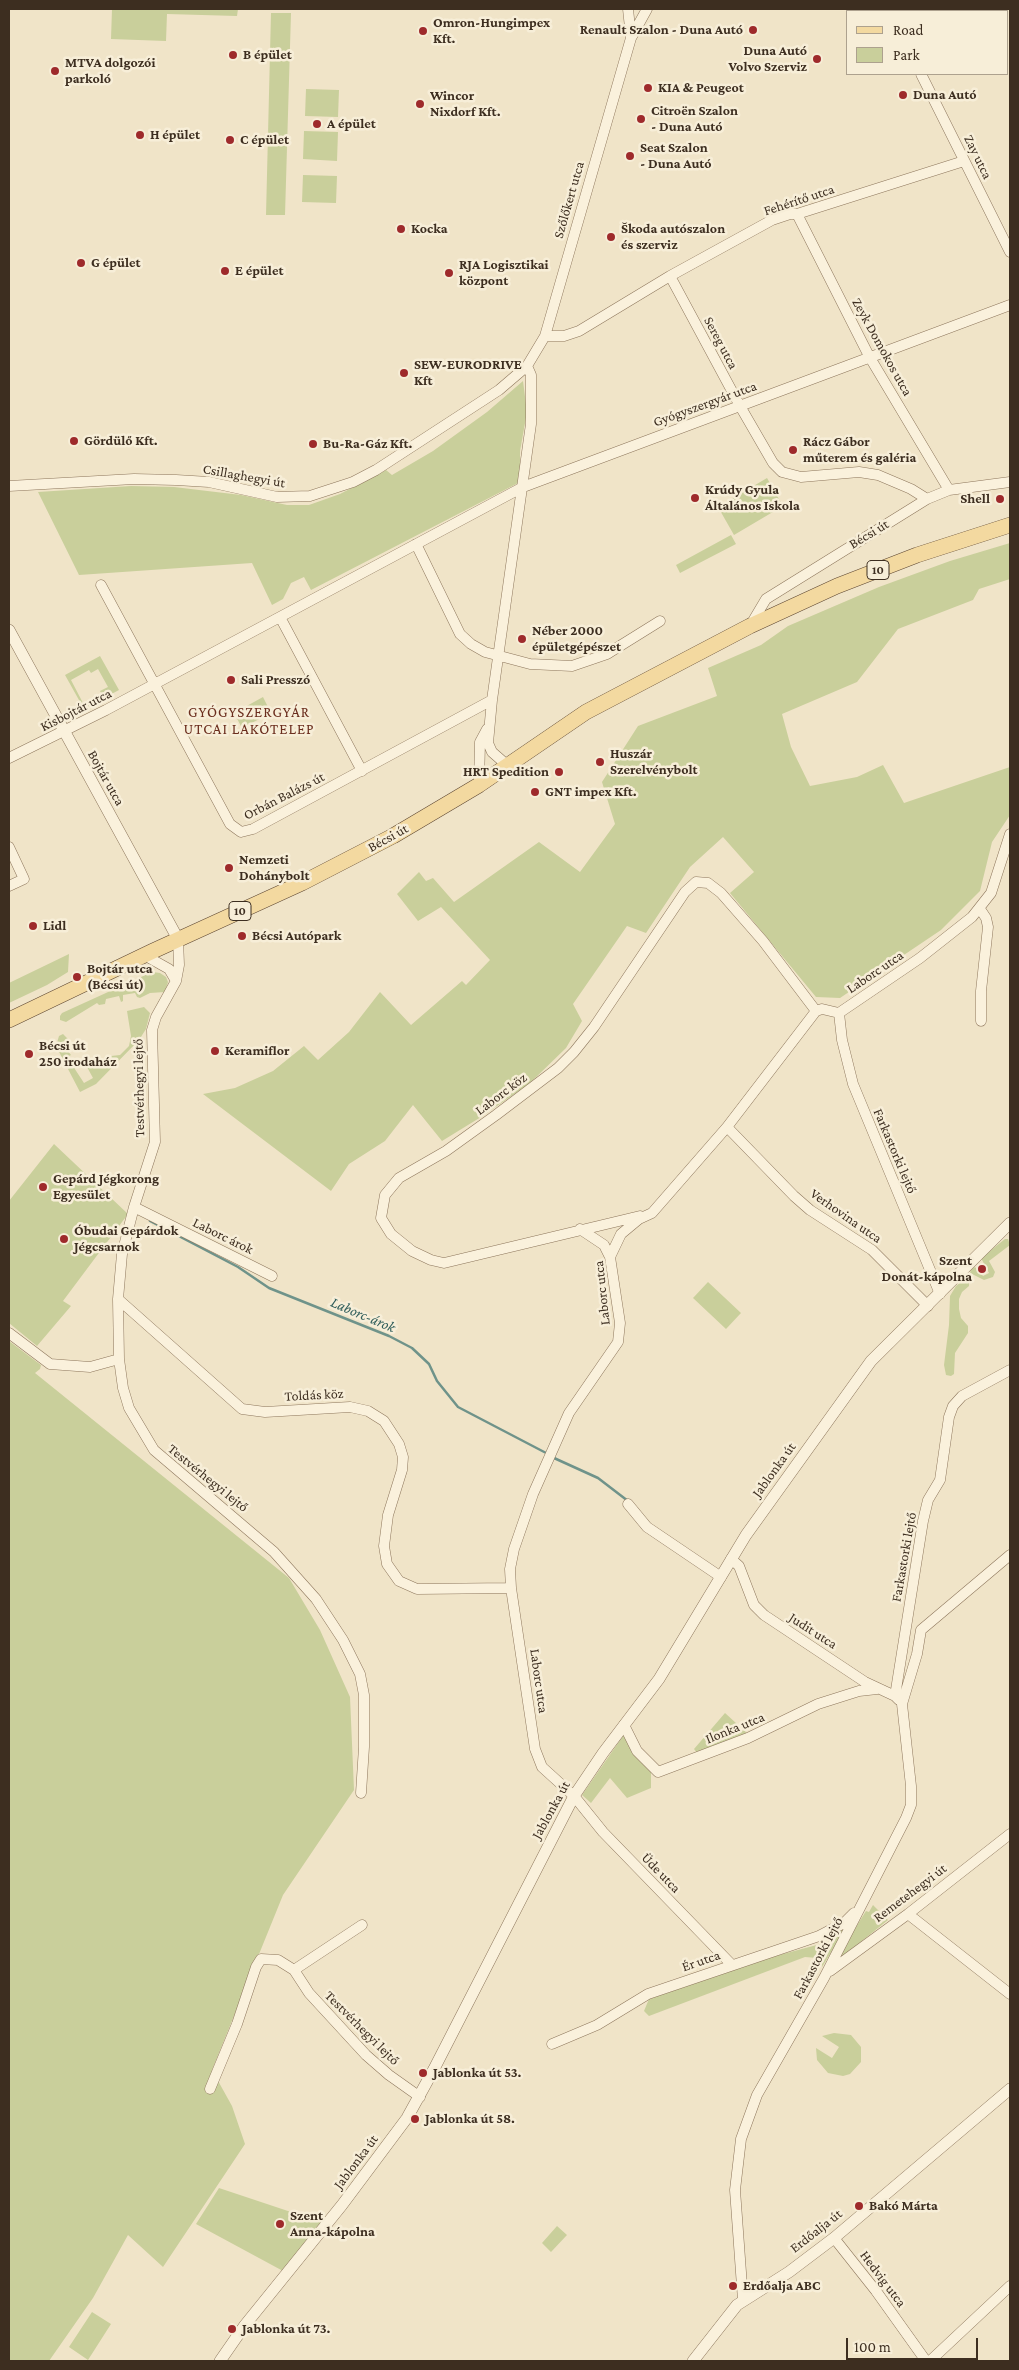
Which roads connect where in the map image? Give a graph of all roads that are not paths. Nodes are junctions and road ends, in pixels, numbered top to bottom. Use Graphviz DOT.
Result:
graph roads {
  1 [pos="628,9"];
  2 [pos="647,9"];
  3 [pos="631,38"];
  4 [pos="922,75"];
  5 [pos="964,160"];
  6 [pos="797,214"];
  7 [pos="1010,252"];
  8 [pos="670,276"];
  9 [pos="1010,306"];
  10 [pos="545,336"];
  11 [pos="869,356"];
  12 [pos="527,366"];
  13 [pos="740,406"];
  14 [pos="1010,482"];
  15 [pos="9,486"];
  16 [pos="523,486"];
  17 [pos="949,490"];
  18 [pos="927,499"];
  19 [pos="1010,525"];
  20 [pos="416,544"];
  21 [pos="101,585"];
  22 [pos="280,617"];
  23 [pos="660,621"];
  24 [pos="750,626"];
  25 [pos="9,630"];
  26 [pos="500,656"];
  27 [pos="155,684"];
  28 [pos="492,700"];
  29 [pos="488,728"];
  30 [pos="64,732"];
  31 [pos="9,758"];
  32 [pos="508,766"];
  33 [pos="362,771"];
  34 [pos="479,785"];
  35 [pos="1010,834"];
  36 [pos="9,847"];
  37 [pos="9,886"];
  38 [pos="980,909"];
  39 [pos="178,939"];
  40 [pos="144,955"];
  41 [pos="176,981"];
  42 [pos="816,1011"];
  43 [pos="839,1013"];
  44 [pos="9,1020"];
  45 [pos="981,1021"];
  46 [pos="727,1127"];
  47 [pos="134,1207"];
  48 [pos="652,1213"];
  49 [pos="1010,1223"];
  50 [pos="580,1229"];
  51 [pos="610,1257"];
  52 [pos="272,1276"];
  53 [pos="940,1294"];
  54 [pos="118,1299"];
  55 [pos="928,1306"];
  56 [pos="9,1333"];
  57 [pos="119,1359"];
  58 [pos="1010,1370"];
  59 [pos="628,1504"];
  60 [pos="1010,1555"];
  61 [pos="731,1559"];
  62 [pos="721,1577"];
  63 [pos="511,1588"];
  64 [pos="877,1689"];
  65 [pos="895,1696"];
  66 [pos="902,1704"];
  67 [pos="624,1725"];
  68 [pos="361,1793"];
  69 [pos="574,1796"];
  70 [pos="1010,1834"];
  71 [pos="860,1908"];
  72 [pos="908,1914"];
  73 [pos="362,1925"];
  74 [pos="732,1965"];
  75 [pos="294,1970"];
  76 [pos="827,1973"];
  77 [pos="1010,1994"];
  78 [pos="552,2044"];
  79 [pos="210,2089"];
  80 [pos="1010,2089"];
  81 [pos="420,2096"];
  82 [pos="834,2238"];
  83 [pos="1010,2286"];
  84 [pos="743,2300"];
  85 [pos="220,2361"];
  86 [pos="693,2361"];
  87 [pos="926,2361"];
  88 [pos="930,2361"];
  1 -- 3 [label="street, Szőlőkert utca"];
  2 -- 3 [label="street, Szőlőkert utca"];
  3 -- 10 [label="street, Szőlőkert utca"];
  4 -- 5 [label="street, Zay utca"];
  5 -- 6 [label="street, Fehérítő utca"];
  5 -- 7 [label="street, Zay utca"];
  6 -- 8 [label="street, Fehérítő utca"];
  6 -- 11 [label="street, Zeyk Domokos utca"];
  8 -- 10 [label="street, Fehérítő utca"];
  8 -- 13 [label="street, Sereg utca"];
  9 -- 11 [label="street, Gyógyszergyár utca"];
  10 -- 12 [label="street, Szőlőkert utca"];
  11 -- 13 [label="street, Gyógyszergyár utca"];
  11 -- 17 [label="street, Zeyk Domokos utca"];
  12 -- 15 [label="street, Csillaghegyi út"];
  12 -- 16 [label="street"];
  13 -- 16 [label="street, Gyógyszergyár utca"];
  13 -- 18 [label="street, Sereg utca"];
  14 -- 17 [label="street, Bécsi út"];
  16 -- 20 [label="street, Gyógyszergyár utca"];
  16 -- 26 [label="street"];
  17 -- 18 [label="street, Bécsi út"];
  18 -- 24 [label="street, Bécsi út"];
  19 -- 24 [label="main road, Bécsi út / 10"];
  20 -- 22 [label="street, Gyógyszergyár utca"];
  20 -- 26 [label="street"];
  21 -- 27 [label="street"];
  22 -- 27 [label="street, Gyógyszergyár utca"];
  22 -- 33 [label="street"];
  23 -- 26 [label="street"];
  24 -- 32 [label="main road, Bécsi út / 10"];
  25 -- 30 [label="street, Bojtár utca"];
  26 -- 28 [label="street"];
  27 -- 30 [label="street, Kisbojtár utca"];
  27 -- 33 [label="street, Orbán Balázs út"];
  28 -- 29 [label="street"];
  28 -- 33 [label="street, Orbán Balázs út"];
  29 -- 32 [label="street"];
  29 -- 34 [label="street"];
  30 -- 31 [label="street, Kisbojtár utca"];
  30 -- 39 [label="street, Bojtár utca"];
  32 -- 34 [label="main road, Bécsi út / 10"];
  34 -- 39 [label="main road, Bécsi út / 10"];
  35 -- 38 [label="street, Laborc utca"];
  36 -- 37 [label="street"];
  38 -- 43 [label="street, Laborc utca"];
  38 -- 45 [label="street"];
  39 -- 40 [label="main road, Bécsi út / 10"];
  39 -- 41 [label="street, Testvérhegyi lejtő"];
  40 -- 41 [label="street"];
  40 -- 44 [label="main road, Bécsi út / 10"];
  41 -- 47 [label="street, Testvérhegyi lejtő"];
  42 -- 43 [label="street"];
  42 -- 46 [label="street, Laborc utca"];
  42 -- 50 [label="street, Laborc köz"];
  43 -- 53 [label="street, Farkastorki lejtő"];
  46 -- 48 [label="street, Laborc utca"];
  46 -- 55 [label="street, Verhovina utca"];
  47 -- 52 [label="street, Laborc árok"];
  47 -- 54 [label="street, Testvérhegyi lejtő"];
  48 -- 50 [label="street, Laborc köz"];
  48 -- 51 [label="street, Laborc utca"];
  49 -- 53 [label="street, Jablonka út"];
  50 -- 51 [label="street"];
  51 -- 63 [label="street, Laborc utca"];
  53 -- 55 [label="street, Jablonka út"];
  54 -- 57 [label="street, Testvérhegyi lejtő"];
  54 -- 63 [label="street, Toldás köz"];
  55 -- 61 [label="street, Jablonka út"];
  56 -- 57 [label="street"];
  57 -- 68 [label="street, Testvérhegyi lejtő"];
  58 -- 65 [label="street, Farkastorki lejtő"];
  59 -- 62 [label="street"];
  60 -- 66 [label="street, Farkastorki lejtő"];
  61 -- 62 [label="street, Jablonka út"];
  61 -- 64 [label="street, Judit utca"];
  62 -- 67 [label="street, Jablonka út"];
  63 -- 69 [label="street, Laborc utca"];
  64 -- 65 [label="street, Judit utca"];
  64 -- 67 [label="street, Ilonka utca"];
  65 -- 66 [label="street, Judit utca"];
  66 -- 71 [label="street, Farkastorki lejtő"];
  67 -- 69 [label="street, Jablonka út"];
  69 -- 74 [label="street, Üde utca"];
  69 -- 81 [label="street, Jablonka út"];
  70 -- 72 [label="street, Remetehegyi út"];
  71 -- 74 [label="street, Ér utca"];
  71 -- 76 [label="street, Farkastorki lejtő"];
  72 -- 76 [label="street, Remetehegyi út"];
  72 -- 77 [label="street"];
  73 -- 75 [label="street"];
  74 -- 78 [label="street, Ér utca"];
  75 -- 79 [label="street"];
  75 -- 81 [label="street, Testvérhegyi lejtő"];
  76 -- 84 [label="street, Farkastorki lejtő"];
  80 -- 82 [label="street, Erdőalja út"];
  81 -- 85 [label="street, Jablonka út"];
  82 -- 84 [label="street, Erdőalja út"];
  82 -- 87 [label="street, Hedvig utca"];
  83 -- 88 [label="street"];
  84 -- 86 [label="street, Erdőalja út"];
}
